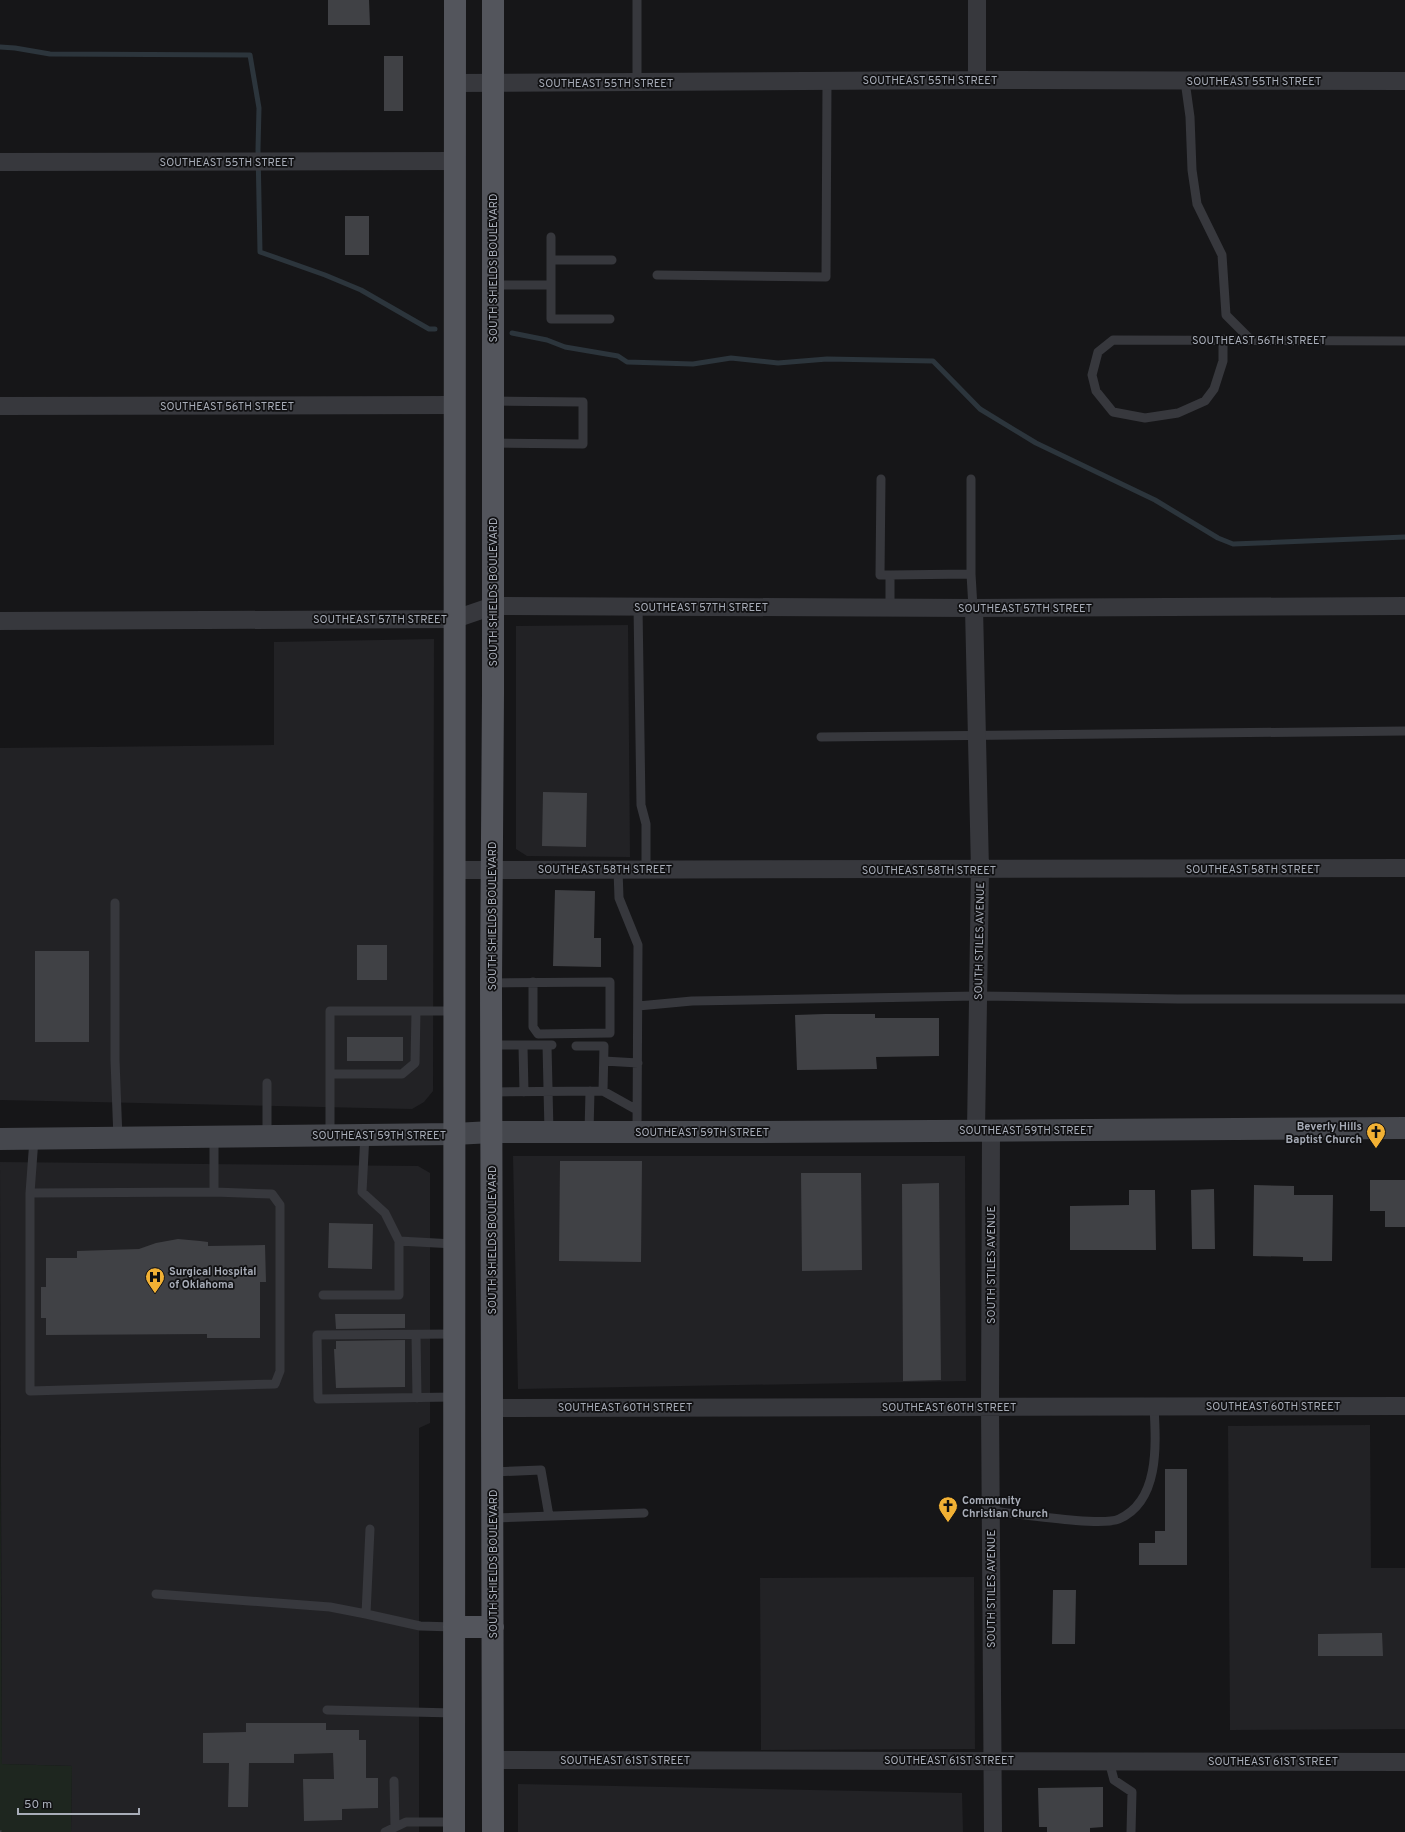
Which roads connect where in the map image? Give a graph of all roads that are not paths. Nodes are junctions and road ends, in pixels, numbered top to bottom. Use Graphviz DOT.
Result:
graph roads {
  1 [pos="455,0"];
  2 [pos="493,0"];
  3 [pos="637,0"];
  4 [pos="977,0"];
  5 [pos="977,80"];
  6 [pos="1185,80"];
  7 [pos="828,81"];
  8 [pos="1405,81"];
  9 [pos="455,83"];
  10 [pos="493,83"];
  11 [pos="637,83"];
  12 [pos="455,161"];
  13 [pos="0,162"];
  14 [pos="551,237"];
  15 [pos="551,260"];
  16 [pos="612,260"];
  17 [pos="657,275"];
  18 [pos="493,286"];
  19 [pos="551,286"];
  20 [pos="610,319"];
  21 [pos="1223,339"];
  22 [pos="1250,339"];
  23 [pos="1405,341"];
  24 [pos="493,401"];
  25 [pos="455,405"];
  26 [pos="0,406"];
  27 [pos="493,443"];
  28 [pos="881,479"];
  29 [pos="971,479"];
  30 [pos="971,574"];
  31 [pos="890,575"];
  32 [pos="493,606"];
  33 [pos="638,606"];
  34 [pos="1405,606"];
  35 [pos="890,608"];
  36 [pos="973,608"];
  37 [pos="455,619"];
  38 [pos="0,621"];
  39 [pos="1405,731"];
  40 [pos="977,735"];
  41 [pos="821,737"];
  42 [pos="1405,868"];
  43 [pos="492,869"];
  44 [pos="454,870"];
  45 [pos="618,870"];
  46 [pos="646,870"];
  47 [pos="980,870"];
  48 [pos="114,903"];
  49 [pos="533,982"];
  50 [pos="491,983"];
  51 [pos="978,996"];
  52 [pos="1405,999"];
  53 [pos="638,1006"];
  54 [pos="416,1011"];
  55 [pos="454,1011"];
  56 [pos="492,1045"];
  57 [pos="523,1046"];
  58 [pos="576,1046"];
  59 [pos="604,1061"];
  60 [pos="638,1063"];
  61 [pos="330,1074"];
  62 [pos="267,1083"];
  63 [pos="590,1091"];
  64 [pos="603,1091"];
  65 [pos="492,1092"];
  66 [pos="524,1092"];
  67 [pos="547,1092"];
  68 [pos="637,1110"];
  69 [pos="1405,1128"];
  70 [pos="984,1131"];
  71 [pos="492,1132"];
  72 [pos="549,1132"];
  73 [pos="589,1132"];
  74 [pos="637,1132"];
  75 [pos="364,1134"];
  76 [pos="454,1134"];
  77 [pos="330,1135"];
  78 [pos="267,1136"];
  79 [pos="214,1137"];
  80 [pos="118,1138"];
  81 [pos="0,1139"];
  82 [pos="34,1139"];
  83 [pos="214,1192"];
  84 [pos="30,1193"];
  85 [pos="399,1241"];
  86 [pos="454,1244"];
  87 [pos="323,1295"];
  88 [pos="454,1334"];
  89 [pos="416,1335"];
  90 [pos="454,1397"];
  91 [pos="417,1398"];
  92 [pos="990,1406"];
  93 [pos="1154,1406"];
  94 [pos="1405,1406"];
  95 [pos="493,1408"];
  96 [pos="493,1472"];
  97 [pos="991,1511"];
  98 [pos="644,1513"];
  99 [pos="549,1516"];
  100 [pos="493,1518"];
  101 [pos="370,1529"];
  102 [pos="156,1594"];
  103 [pos="366,1614"];
  104 [pos="454,1627"];
  105 [pos="493,1627"];
  106 [pos="327,1710"];
  107 [pos="454,1713"];
  108 [pos="493,1760"];
  109 [pos="992,1760"];
  110 [pos="1109,1761"];
  111 [pos="1405,1762"];
  112 [pos="394,1781"];
  113 [pos="395,1827"];
  114 [pos="454,1827"];
  115 [pos="385,1832"];
  116 [pos="493,1832"];
  117 [pos="993,1832"];
  118 [pos="1131,1832"];
  1 -- 9 [label="main road"];
  2 -- 10 [label="main road, SOUTH SHIELDS BOULEVARD"];
  3 -- 11 [label="lane"];
  4 -- 5 [label="street"];
  5 -- 6 [label="street, SOUTHEAST 55TH STREET"];
  5 -- 7 [label="street, SOUTHEAST 55TH STREET"];
  6 -- 8 [label="street, SOUTHEAST 55TH STREET"];
  6 -- 22 [label="lane"];
  7 -- 11 [label="street, SOUTHEAST 55TH STREET"];
  7 -- 17 [label="lane"];
  9 -- 10 [label="street, SOUTHEAST 55TH STREET"];
  9 -- 12 [label="main road"];
  10 -- 11 [label="street, SOUTHEAST 55TH STREET"];
  10 -- 18 [label="main road, SOUTH SHIELDS BOULEVARD"];
  12 -- 13 [label="street, SOUTHEAST 55TH STREET"];
  12 -- 25 [label="main road"];
  14 -- 15 [label="lane"];
  15 -- 16 [label="lane"];
  15 -- 19 [label="lane"];
  18 -- 19 [label="lane"];
  18 -- 24 [label="main road, SOUTH SHIELDS BOULEVARD"];
  19 -- 20 [label="lane"];
  21 -- 21 [label="lane, SOUTHEAST 56TH STREET"];
  21 -- 22 [label="lane, SOUTHEAST 56TH STREET"];
  22 -- 23 [label="lane, SOUTHEAST 56TH STREET"];
  24 -- 27 [label="main road, SOUTH SHIELDS BOULEVARD"];
  24 -- 27 [label="lane"];
  25 -- 26 [label="street, SOUTHEAST 56TH STREET"];
  25 -- 37 [label="main road"];
  27 -- 32 [label="main road, SOUTH SHIELDS BOULEVARD"];
  28 -- 31 [label="lane"];
  29 -- 30 [label="lane"];
  30 -- 31 [label="lane"];
  30 -- 36 [label="lane"];
  31 -- 35 [label="lane"];
  32 -- 33 [label="street, SOUTHEAST 57TH STREET"];
  32 -- 37 [label="street, SOUTHEAST 57TH STREET"];
  32 -- 43 [label="main road, SOUTH SHIELDS BOULEVARD"];
  33 -- 35 [label="street, SOUTHEAST 57TH STREET"];
  33 -- 46 [label="lane"];
  34 -- 36 [label="street, SOUTHEAST 57TH STREET"];
  35 -- 36 [label="street, SOUTHEAST 57TH STREET"];
  36 -- 40 [label="street, SOUTH STILES AVENUE"];
  37 -- 38 [label="street, SOUTHEAST 57TH STREET"];
  37 -- 44 [label="main road"];
  39 -- 40 [label="lane"];
  40 -- 41 [label="lane"];
  40 -- 47 [label="street, SOUTH STILES AVENUE"];
  42 -- 47 [label="street, SOUTHEAST 58TH STREET"];
  43 -- 44 [label="street, SOUTHEAST 58TH STREET"];
  43 -- 45 [label="street, SOUTHEAST 58TH STREET"];
  43 -- 50 [label="main road, SOUTH SHIELDS BOULEVARD"];
  44 -- 55 [label="main road"];
  45 -- 46 [label="street, SOUTHEAST 58TH STREET"];
  45 -- 53 [label="lane"];
  46 -- 47 [label="street, SOUTHEAST 58TH STREET"];
  47 -- 51 [label="street, SOUTH STILES AVENUE"];
  48 -- 80 [label="lane"];
  49 -- 49 [label="lane"];
  49 -- 50 [label="lane"];
  50 -- 56 [label="main road, SOUTH SHIELDS BOULEVARD"];
  51 -- 52 [label="lane"];
  51 -- 53 [label="lane"];
  51 -- 70 [label="street, SOUTH STILES AVENUE"];
  53 -- 60 [label="lane"];
  54 -- 55 [label="lane"];
  54 -- 61 [label="lane"];
  54 -- 61 [label="lane"];
  55 -- 76 [label="main road"];
  56 -- 57 [label="lane"];
  56 -- 65 [label="main road, SOUTH SHIELDS BOULEVARD"];
  57 -- 66 [label="lane"];
  57 -- 67 [label="lane"];
  58 -- 59 [label="lane"];
  59 -- 60 [label="lane"];
  59 -- 64 [label="lane"];
  60 -- 68 [label="lane"];
  61 -- 77 [label="lane"];
  62 -- 78 [label="lane"];
  63 -- 64 [label="lane"];
  63 -- 67 [label="lane"];
  63 -- 73 [label="lane"];
  64 -- 68 [label="lane"];
  65 -- 66 [label="lane"];
  65 -- 71 [label="main road, SOUTH SHIELDS BOULEVARD"];
  66 -- 67 [label="lane"];
  67 -- 72 [label="lane"];
  68 -- 74 [label="lane"];
  69 -- 70 [label="main road, SOUTHEAST 59TH STREET"];
  70 -- 74 [label="main road, SOUTHEAST 59TH STREET"];
  70 -- 92 [label="street, SOUTH STILES AVENUE"];
  71 -- 72 [label="main road, SOUTHEAST 59TH STREET"];
  71 -- 76 [label="main road, SOUTHEAST 59TH STREET"];
  71 -- 95 [label="main road, SOUTH SHIELDS BOULEVARD"];
  72 -- 73 [label="main road, SOUTHEAST 59TH STREET"];
  73 -- 74 [label="main road, SOUTHEAST 59TH STREET"];
  75 -- 76 [label="main road, SOUTHEAST 59TH STREET"];
  75 -- 77 [label="main road, SOUTHEAST 59TH STREET"];
  75 -- 85 [label="lane"];
  76 -- 86 [label="main road"];
  77 -- 78 [label="main road, SOUTHEAST 59TH STREET"];
  78 -- 79 [label="main road, SOUTHEAST 59TH STREET"];
  79 -- 80 [label="main road, SOUTHEAST 59TH STREET"];
  79 -- 83 [label="lane"];
  80 -- 82 [label="main road, SOUTHEAST 59TH STREET"];
  81 -- 82 [label="main road, SOUTHEAST 59TH STREET"];
  82 -- 84 [label="lane"];
  83 -- 84 [label="lane"];
  83 -- 84 [label="lane"];
  85 -- 86 [label="lane"];
  85 -- 87 [label="lane"];
  86 -- 88 [label="main road"];
  88 -- 89 [label="lane"];
  88 -- 90 [label="main road"];
  89 -- 91 [label="lane"];
  89 -- 91 [label="lane"];
  90 -- 91 [label="lane"];
  90 -- 104 [label="main road"];
  92 -- 93 [label="street, SOUTHEAST 60TH STREET"];
  92 -- 95 [label="street, SOUTHEAST 60TH STREET"];
  92 -- 97 [label="street, SOUTH STILES AVENUE"];
  93 -- 94 [label="street, SOUTHEAST 60TH STREET"];
  93 -- 97 [label="lane"];
  95 -- 96 [label="main road, SOUTH SHIELDS BOULEVARD"];
  96 -- 99 [label="lane"];
  96 -- 100 [label="main road, SOUTH SHIELDS BOULEVARD"];
  97 -- 109 [label="street, SOUTH STILES AVENUE"];
  98 -- 99 [label="lane"];
  99 -- 100 [label="lane"];
  100 -- 105 [label="main road, SOUTH SHIELDS BOULEVARD"];
  101 -- 103 [label="lane"];
  102 -- 103 [label="lane"];
  103 -- 104 [label="lane"];
  104 -- 105 [label="main road"];
  104 -- 107 [label="main road"];
  105 -- 108 [label="main road, SOUTH SHIELDS BOULEVARD"];
  106 -- 107 [label="lane"];
  107 -- 114 [label="main road"];
  108 -- 109 [label="street, SOUTHEAST 61ST STREET"];
  108 -- 116 [label="main road, SOUTH SHIELDS BOULEVARD"];
  109 -- 110 [label="street, SOUTHEAST 61ST STREET"];
  109 -- 117 [label="street, SOUTH STILES AVENUE"];
  110 -- 111 [label="street, SOUTHEAST 61ST STREET"];
  110 -- 118 [label="lane"];
  112 -- 113 [label="lane"];
  113 -- 114 [label="lane"];
  113 -- 115 [label="lane"];
}
